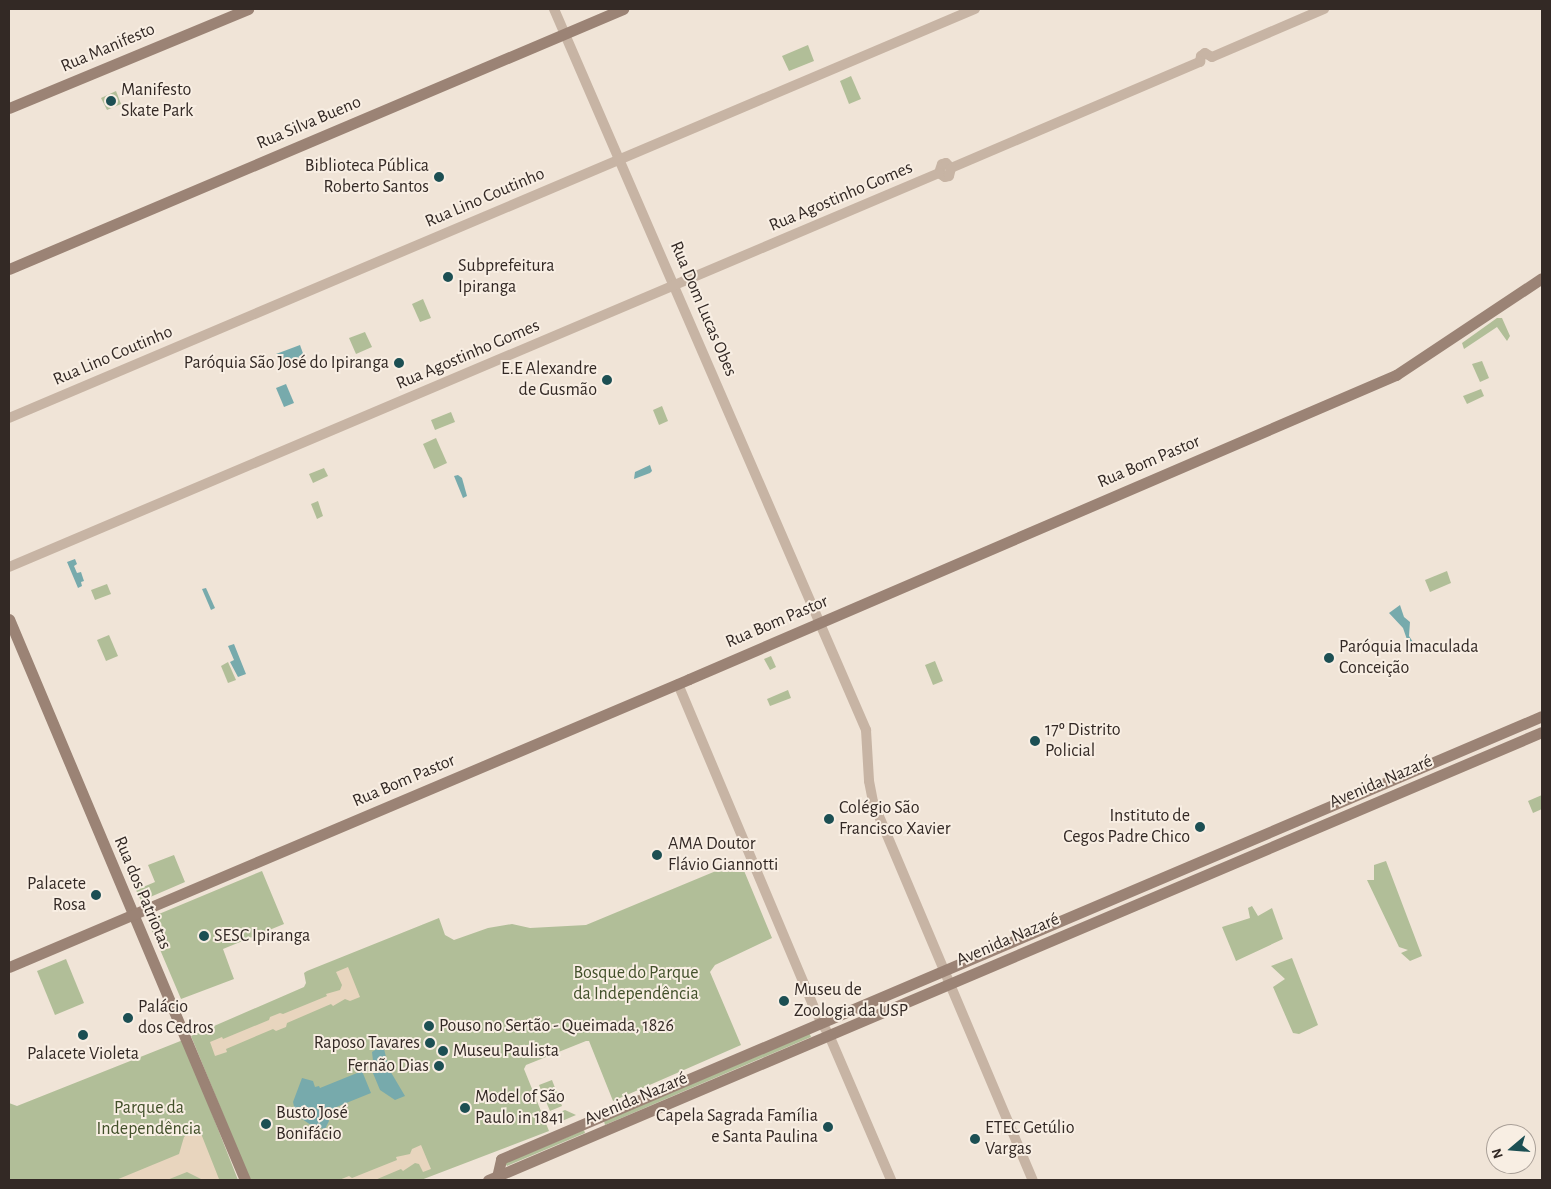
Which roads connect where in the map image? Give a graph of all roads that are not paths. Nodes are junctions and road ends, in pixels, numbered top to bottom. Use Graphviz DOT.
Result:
graph roads {
  1 [pos="248,9"];
  2 [pos="554,9"];
  3 [pos="623,9"];
  4 [pos="975,9"];
  5 [pos="1324,9"];
  6 [pos="565,34"];
  7 [pos="9,108"];
  8 [pos="618,158"];
  9 [pos="10,265"];
  10 [pos="1542,278"];
  11 [pos="675,284"];
  12 [pos="9,418"];
  13 [pos="9,567"];
  14 [pos="9,619"];
  15 [pos="821,622"];
  16 [pos="678,684"];
  17 [pos="1542,716"];
  18 [pos="1542,732"];
  19 [pos="133,915"];
  20 [pos="9,967"];
  21 [pos="944,970"];
  22 [pos="950,984"];
  23 [pos="822,1023"];
  24 [pos="829,1035"];
  25 [pos="493,1178"];
  26 [pos="245,1180"];
  27 [pos="891,1180"];
  28 [pos="1033,1180"];
  1 -- 7 [label="main road, Rua Manifesto"];
  2 -- 6 [label="street, Rua Dom Lucas Obes"];
  3 -- 6 [label="main road, Rua Silva Bueno"];
  4 -- 8 [label="street, Rua Lino Coutinho"];
  5 -- 11 [label="street, Rua Agostinho Gomes"];
  6 -- 8 [label="street, Rua Dom Lucas Obes"];
  6 -- 9 [label="main road, Rua Silva Bueno"];
  8 -- 11 [label="street, Rua Dom Lucas Obes"];
  8 -- 12 [label="street, Rua Lino Coutinho"];
  10 -- 15 [label="main road, Rua Bom Pastor"];
  11 -- 13 [label="street, Rua Agostinho Gomes"];
  11 -- 15 [label="street, Rua Dom Lucas Obes"];
  14 -- 19 [label="main road, Rua dos Patriotas"];
  15 -- 16 [label="main road, Rua Bom Pastor"];
  15 -- 21 [label="street, Rua Dom Lucas Obes"];
  16 -- 19 [label="main road, Rua Bom Pastor"];
  16 -- 23 [label="street"];
  17 -- 21 [label="main road, Avenida Nazaré"];
  18 -- 22 [label="main road, Avenida Nazaré"];
  19 -- 20 [label="main road, Rua Bom Pastor"];
  19 -- 26 [label="main road, Rua dos Patriotas"];
  21 -- 22 [label="street, Rua Dom Lucas Obes"];
  21 -- 23 [label="main road, Avenida Nazaré"];
  22 -- 24 [label="main road, Avenida Nazaré"];
  22 -- 28 [label="street, Rua Dom Lucas Obes"];
  23 -- 24 [label="street"];
  23 -- 25 [label="main road, Avenida Nazaré"];
  24 -- 25 [label="main road, Avenida Nazaré"];
  24 -- 27 [label="street"];
}
